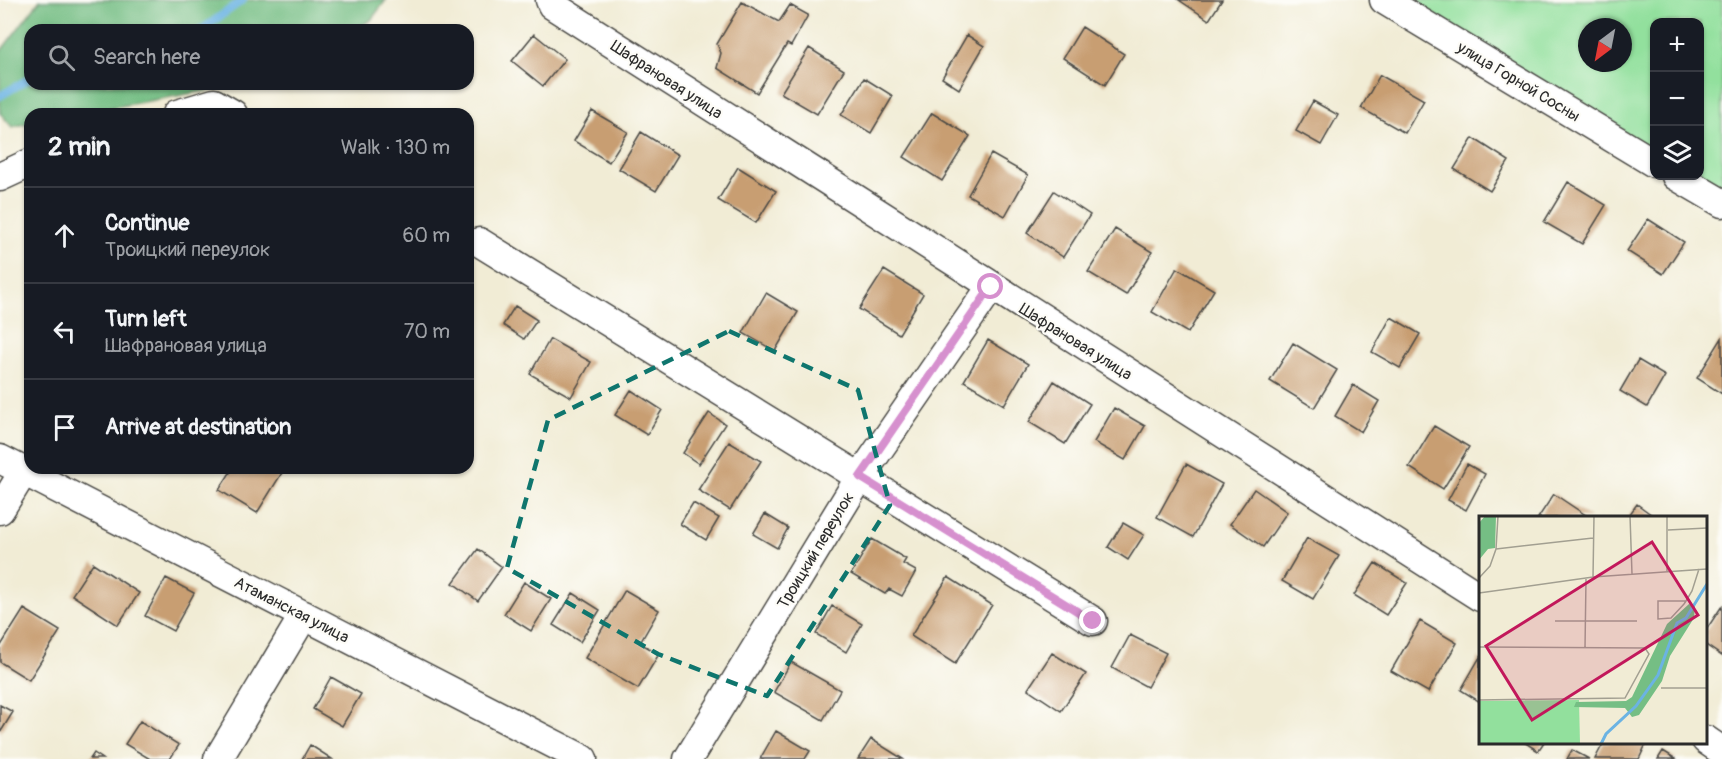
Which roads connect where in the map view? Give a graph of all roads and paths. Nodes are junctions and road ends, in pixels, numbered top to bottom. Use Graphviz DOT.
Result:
graph roads {
  1 [pos="1384,0"];
  2 [pos="551,2"];
  3 [pos="197,108"];
  4 [pos="223,108"];
  5 [pos="1650,161"];
  6 [pos="1683,180"];
  7 [pos="1722,203"];
  8 [pos="478,242"];
  9 [pos="991,287"];
  10 [pos="12,465"];
  11 [pos="30,474"];
  12 [pos="860,477"];
  13 [pos="0,510"];
  14 [pos="1479,596"];
  15 [pos="304,615"];
  16 [pos="1093,621"];
  17 [pos="1707,741"];
  18 [pos="1722,751"];
  19 [pos="218,759"];
  20 [pos="583,759"];
  21 [pos="688,759"];
  1 -- 5 [label="street, улица Горной Сосны"];
  2 -- 9 [label="street, Шафрановая улица"];
  3 -- 4 [label="street"];
  6 -- 7 [label="street"];
  8 -- 12 [label="street"];
  9 -- 12 [label="street, Троицкий переулок"];
  9 -- 14 [label="street, Шафрановая улица"];
  10 -- 13 [label="street"];
  11 -- 15 [label="street, Атаманская улица"];
  12 -- 16 [label="street"];
  12 -- 21 [label="street, Троицкий переулок"];
  15 -- 19 [label="street"];
  15 -- 20 [label="street, Атаманская улица"];
  17 -- 18 [label="street"];
}
